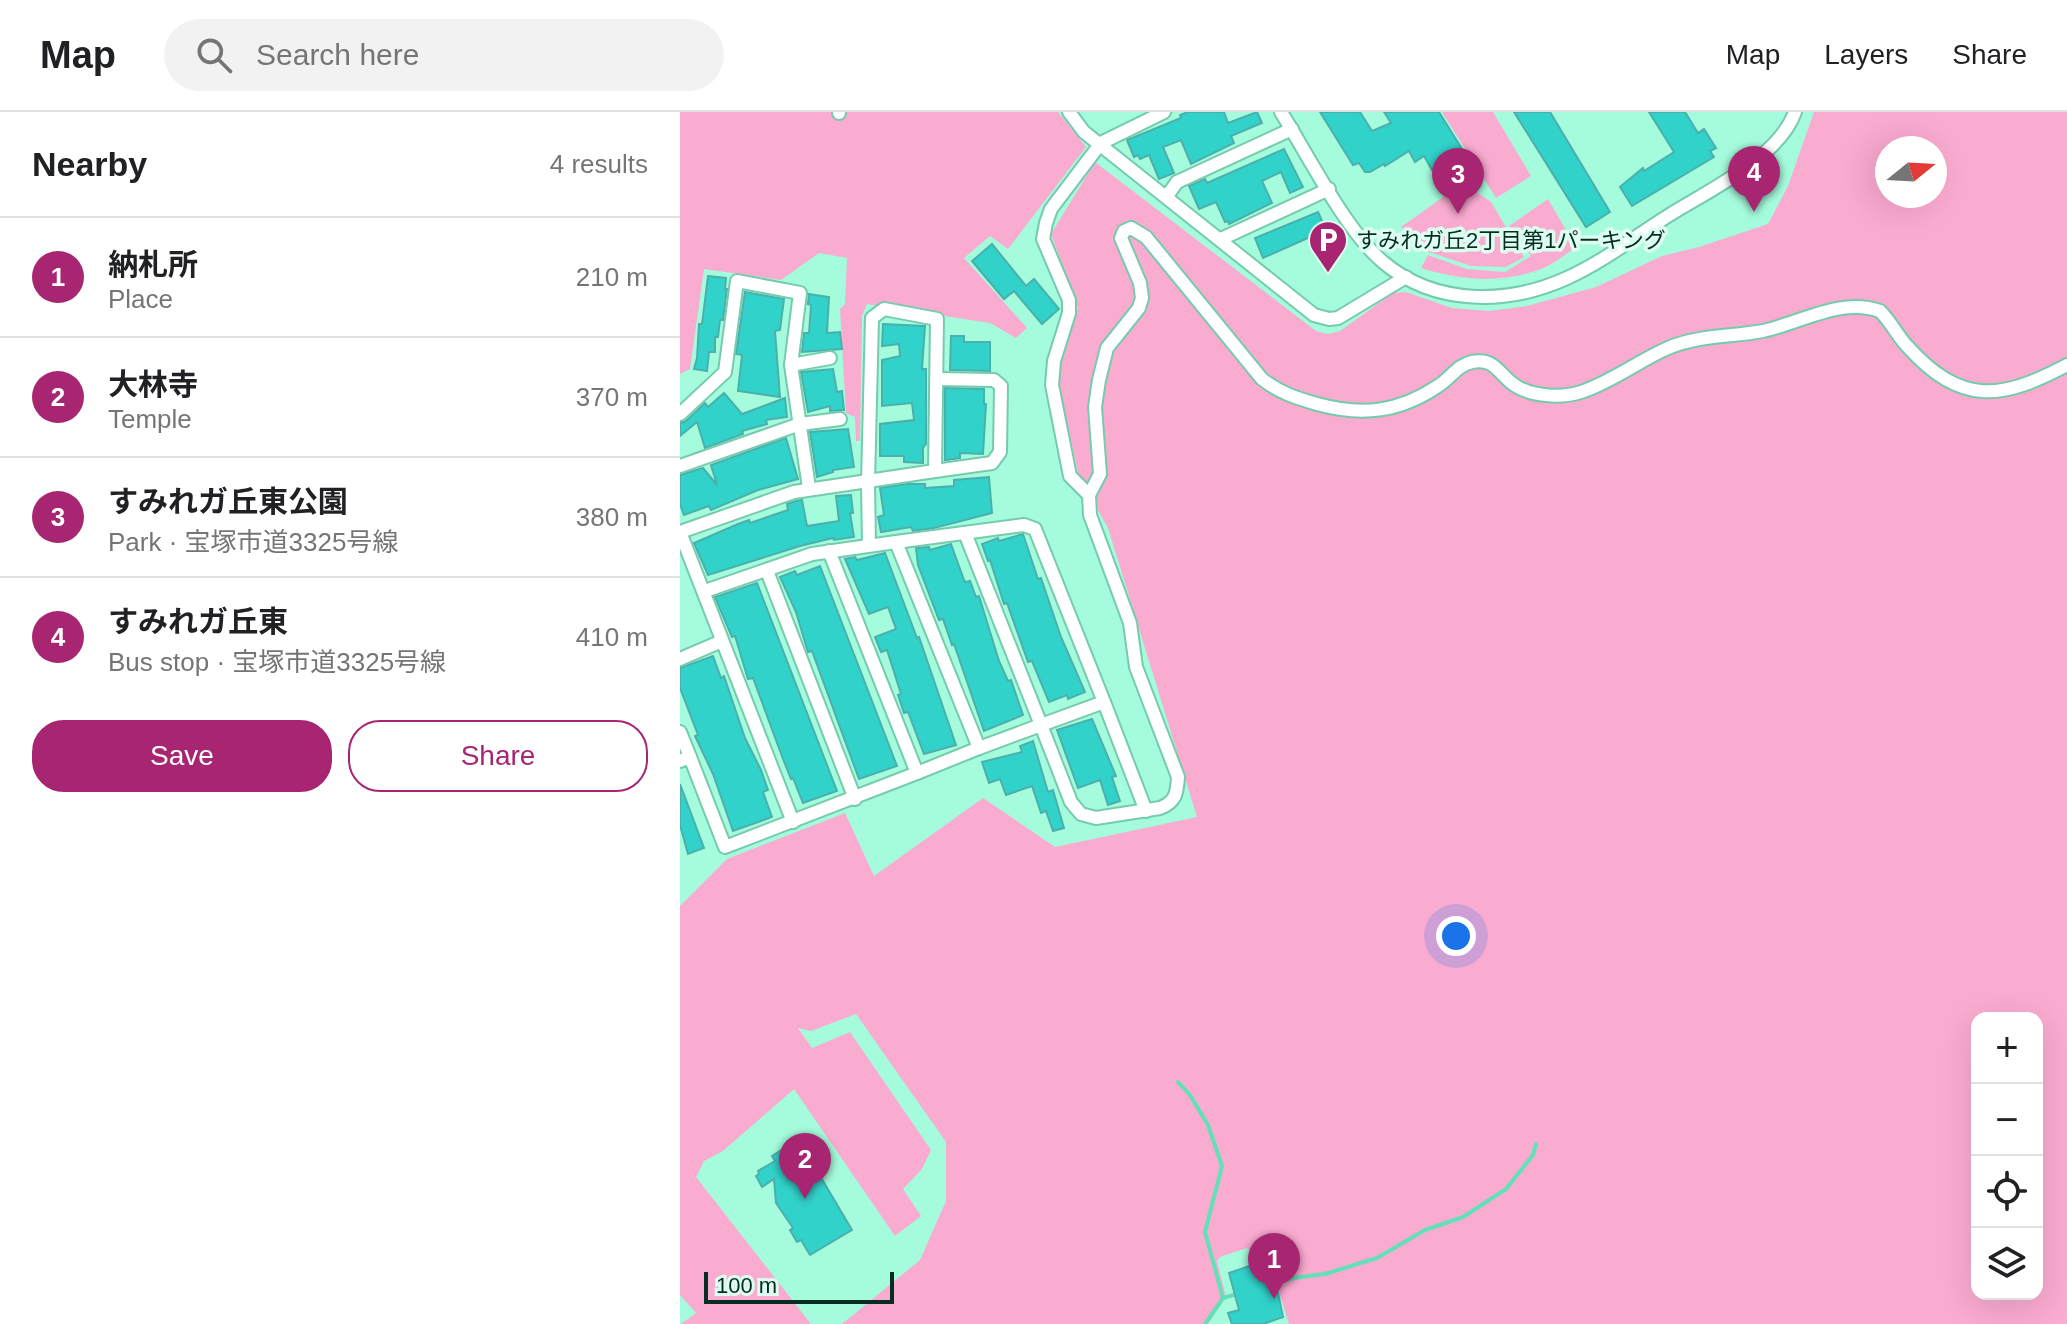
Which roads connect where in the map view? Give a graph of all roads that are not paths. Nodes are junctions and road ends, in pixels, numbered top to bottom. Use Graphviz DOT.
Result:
graph roads {
  1 [pos="1069,112"];
  2 [pos="1164,112"];
  3 [pos="1281,112"];
  4 [pos="1795,112"];
  5 [pos="1292,129"];
  6 [pos="1101,143"];
  7 [pos="1329,189"];
  8 [pos="1167,196"];
  9 [pos="1221,239"];
  10 [pos="1406,277"];
  11 [pos="830,358"];
  12 [pos="791,365"];
  13 [pos="2067,365"];
  14 [pos="937,379"];
  15 [pos="680,414"];
  16 [pos="840,419"];
  17 [pos="800,424"];
  18 [pos="680,466"];
  19 [pos="935,471"];
  20 [pos="868,482"];
  21 [pos="809,488"];
  22 [pos="1089,495"];
  23 [pos="680,532"];
  24 [pos="965,533"];
  25 [pos="896,542"];
  26 [pos="869,545"];
  27 [pos="829,551"];
  28 [pos="767,571"];
  29 [pos="705,591"];
  30 [pos="722,641"];
  31 [pos="680,659"];
  32 [pos="1104,702"];
  33 [pos="1041,725"];
  34 [pos="680,732"];
  35 [pos="979,748"];
  36 [pos="685,759"];
  37 [pos="917,773"];
  38 [pos="855,799"];
  39 [pos="1146,811"];
  40 [pos="793,822"];
  1 -- 6 [label="street"];
  2 -- 6 [label="street"];
  3 -- 5 [label="street"];
  4 -- 10 [label="street"];
  5 -- 7 [label="street"];
  5 -- 8 [label="street"];
  6 -- 8 [label="street"];
  6 -- 22 [label="street"];
  7 -- 9 [label="street"];
  7 -- 10 [label="street"];
  8 -- 9 [label="street"];
  9 -- 10 [label="street"];
  11 -- 12 [label="street"];
  12 -- 15 [label="street"];
  12 -- 17 [label="street"];
  13 -- 22 [label="street"];
  14 -- 19 [label="street"];
  14 -- 19 [label="street"];
  14 -- 20 [label="street"];
  16 -- 17 [label="street"];
  17 -- 18 [label="street"];
  17 -- 21 [label="street"];
  19 -- 20 [label="street"];
  20 -- 21 [label="street"];
  20 -- 26 [label="street"];
  21 -- 23 [label="street"];
  22 -- 39 [label="street"];
  23 -- 29 [label="street"];
  24 -- 25 [label="street"];
  24 -- 32 [label="street"];
  24 -- 33 [label="street"];
  25 -- 26 [label="street"];
  25 -- 35 [label="street"];
  26 -- 27 [label="street"];
  27 -- 28 [label="street"];
  27 -- 37 [label="street"];
  28 -- 29 [label="street"];
  28 -- 38 [label="street"];
  29 -- 30 [label="street"];
  30 -- 31 [label="street"];
  30 -- 40 [label="street"];
  32 -- 33 [label="street"];
  32 -- 39 [label="street"];
  33 -- 35 [label="street"];
  33 -- 39 [label="street"];
  34 -- 36 [label="street"];
  35 -- 37 [label="street"];
  36 -- 40 [label="street"];
  37 -- 38 [label="street"];
  38 -- 40 [label="street"];
}
